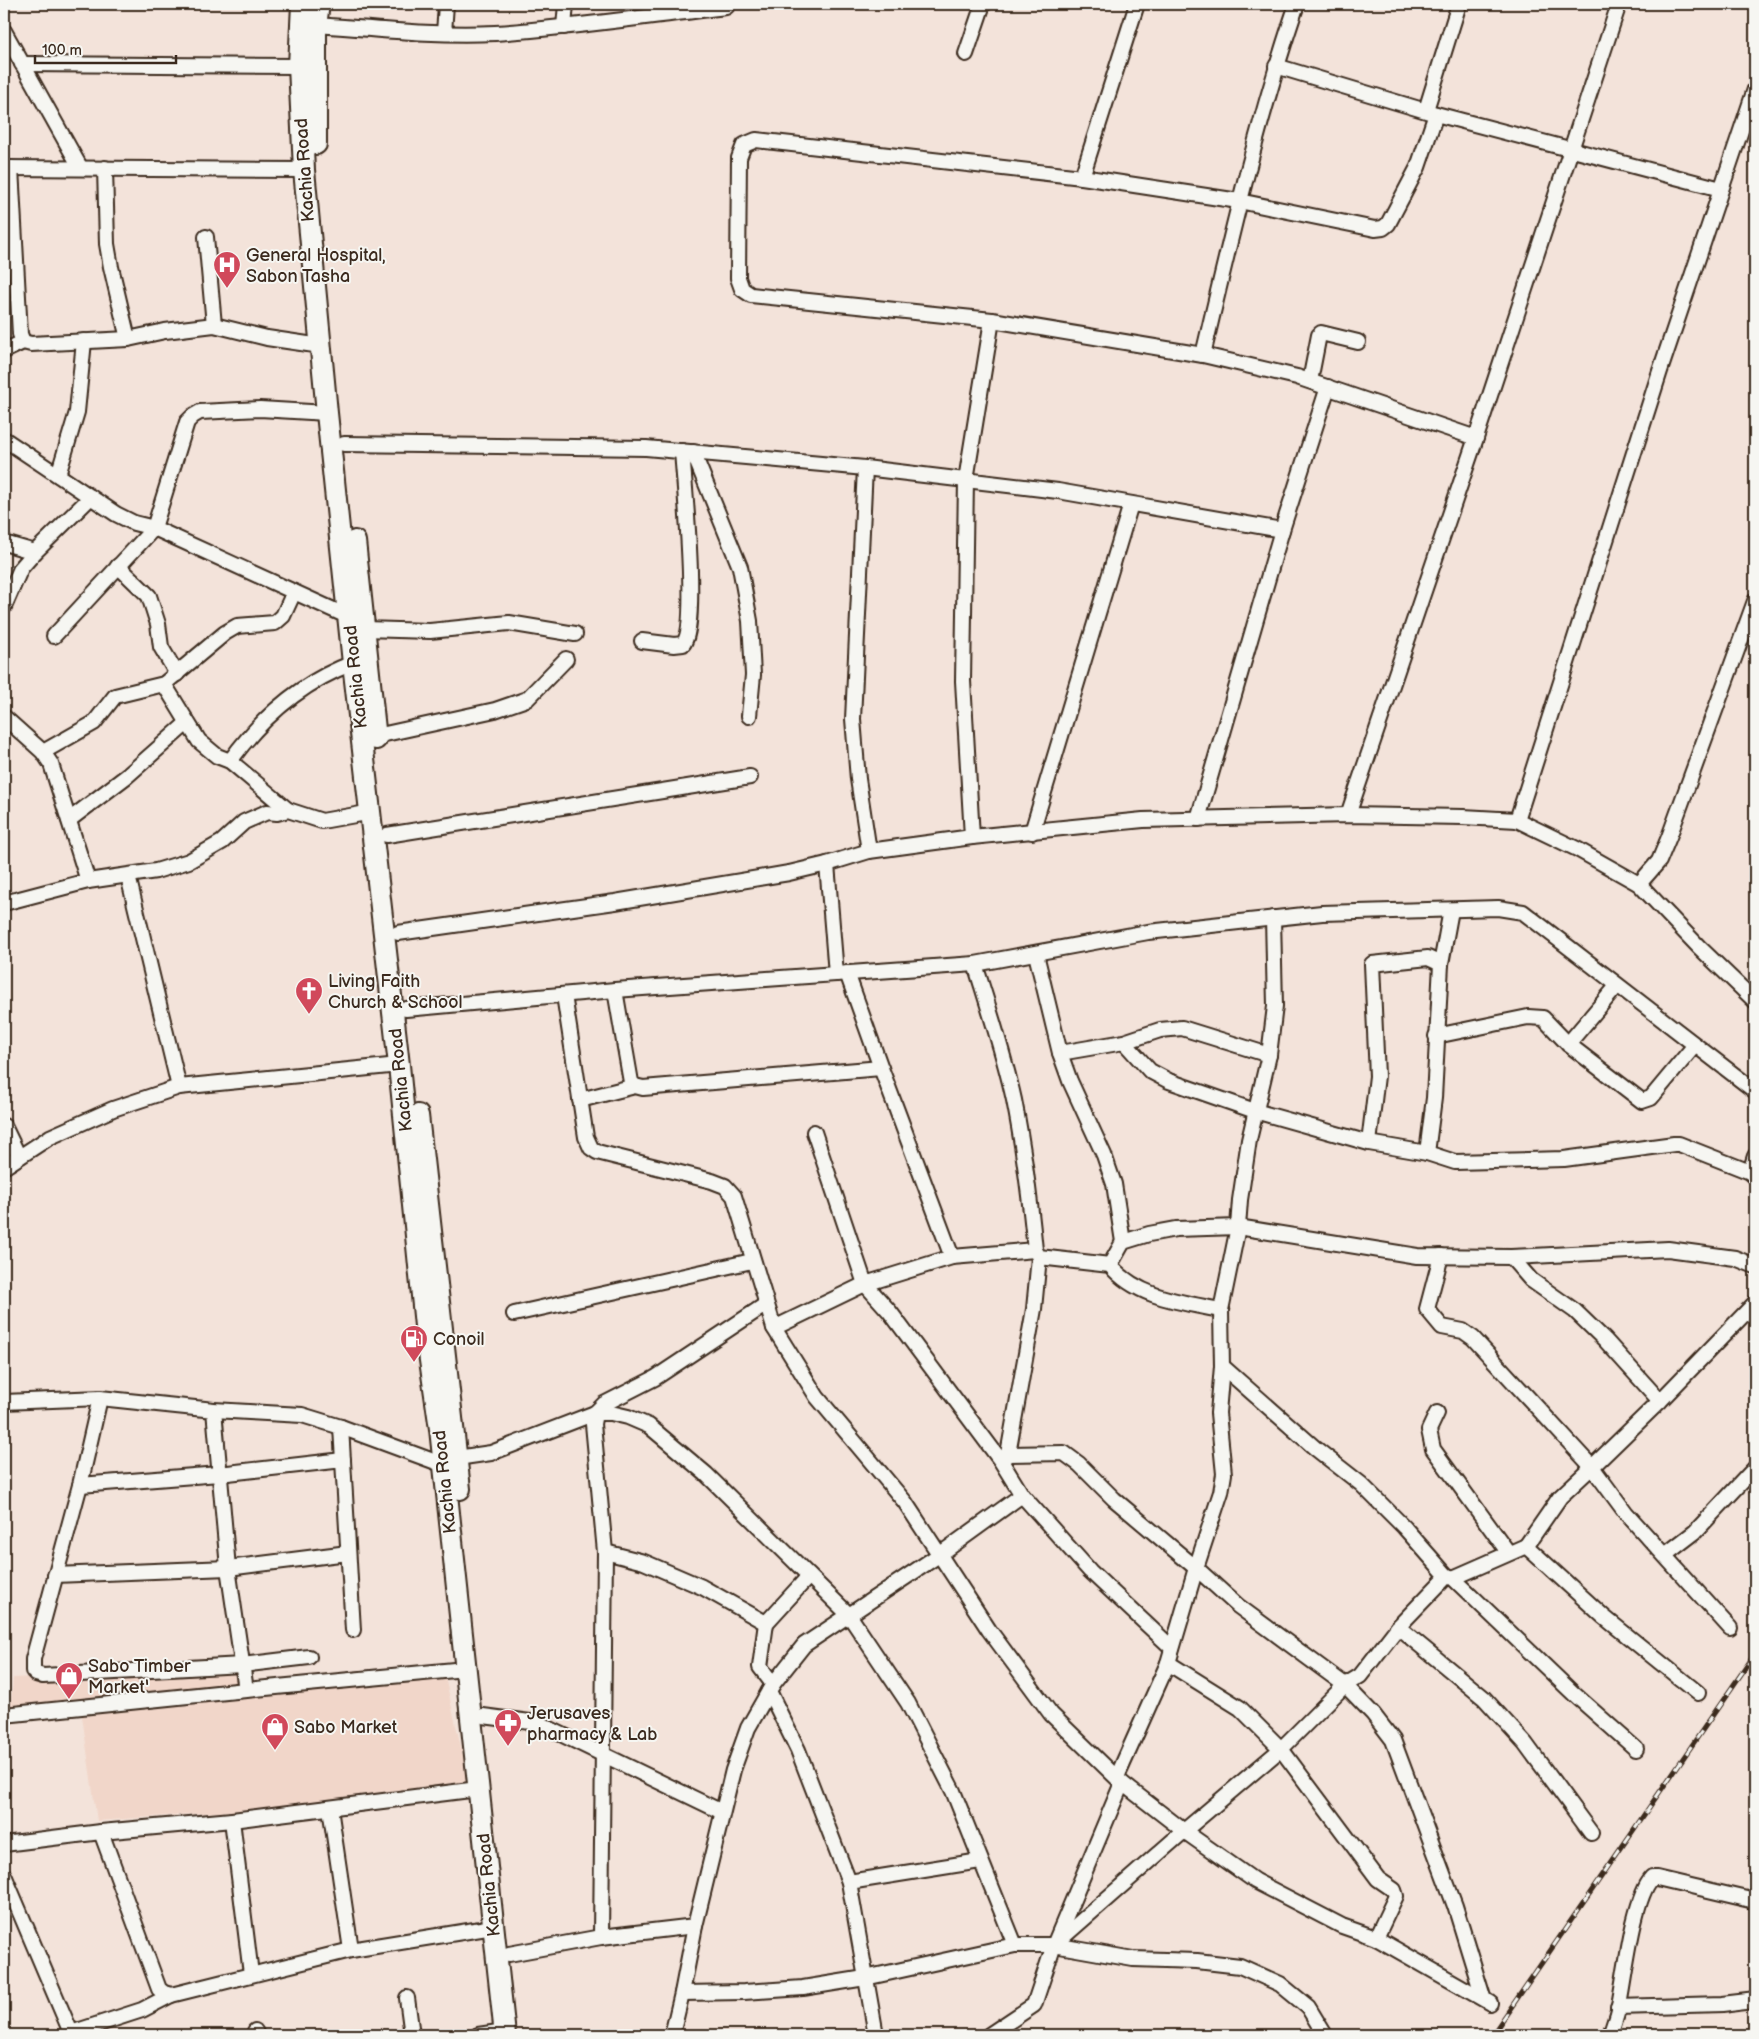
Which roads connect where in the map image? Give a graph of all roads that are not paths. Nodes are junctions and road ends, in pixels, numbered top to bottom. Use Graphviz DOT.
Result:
graph roads {
  1 [pos="302,4"];
  2 [pos="319,4"];
  3 [pos="446,4"];
  4 [pos="566,4"];
  5 [pos="730,4"];
  6 [pos="983,4"];
  7 [pos="1137,4"];
  8 [pos="1297,4"];
  9 [pos="1459,4"];
  10 [pos="1619,4"];
  11 [pos="662,9"];
  12 [pos="316,25"];
  13 [pos="564,27"];
  14 [pos="4,31"];
  15 [pos="444,33"];
  16 [pos="966,54"];
  17 [pos="22,64"];
  18 [pos="299,66"];
  19 [pos="1276,66"];
  20 [pos="1754,95"];
  21 [pos="1431,112"];
  22 [pos="1571,149"];
  23 [pos="7,168"];
  24 [pos="80,168"];
  25 [pos="105,168"];
  26 [pos="304,170"];
  27 [pos="1082,177"];
  28 [pos="1721,189"];
  29 [pos="1239,201"];
  30 [pos="206,237"];
  31 [pos="992,320"];
  32 [pos="214,325"];
  33 [pos="128,339"];
  34 [pos="84,341"];
  35 [pos="23,342"];
  36 [pos="1358,342"];
  37 [pos="321,346"];
  38 [pos="4,351"];
  39 [pos="1203,355"];
  40 [pos="1310,381"];
  41 [pos="1328,387"];
  42 [pos="327,413"];
  43 [pos="4,438"];
  44 [pos="1476,438"];
  45 [pos="344,444"];
  46 [pos="688,452"];
  47 [pos="865,468"];
  48 [pos="58,475"];
  49 [pos="966,480"];
  50 [pos="92,497"];
  51 [pos="1131,504"];
  52 [pos="154,528"];
  53 [pos="1282,530"];
  54 [pos="4,543"];
  55 [pos="35,552"];
  56 [pos="118,566"];
  57 [pos="294,592"];
  58 [pos="1755,601"];
  59 [pos="4,607"];
  60 [pos="349,617"];
  61 [pos="1751,628"];
  62 [pos="365,629"];
  63 [pos="575,634"];
  64 [pos="54,636"];
  65 [pos="642,641"];
  66 [pos="566,659"];
  67 [pos="353,664"];
  68 [pos="177,674"];
  69 [pos="164,684"];
  70 [pos="749,716"];
  71 [pos="4,717"];
  72 [pos="186,723"];
  73 [pos="376,736"];
  74 [pos="43,752"];
  75 [pos="230,761"];
  76 [pos="750,777"];
  77 [pos="288,810"];
  78 [pos="372,812"];
  79 [pos="1348,815"];
  80 [pos="1198,819"];
  81 [pos="70,820"];
  82 [pos="1517,820"];
  83 [pos="1032,832"];
  84 [pos="387,835"];
  85 [pos="972,837"];
  86 [pos="869,851"];
  87 [pos="827,864"];
  88 [pos="128,876"];
  89 [pos="88,881"];
  90 [pos="1639,884"];
  91 [pos="4,903"];
  92 [pos="1452,910"];
  93 [pos="1273,918"];
  94 [pos="398,933"];
  95 [pos="1036,954"];
  96 [pos="975,964"];
  97 [pos="1441,964"];
  98 [pos="842,973"];
  99 [pos="1617,986"];
  100 [pos="615,990"];
  101 [pos="564,995"];
  102 [pos="1755,1001"];
  103 [pos="406,1009"];
  104 [pos="1436,1036"];
  105 [pos="1124,1042"];
  106 [pos="1568,1044"];
  107 [pos="1695,1045"];
  108 [pos="1060,1053"];
  109 [pos="1269,1055"];
  110 [pos="400,1065"];
  111 [pos="881,1068"];
  112 [pos="635,1086"];
  113 [pos="179,1087"];
  114 [pos="1755,1091"];
  115 [pos="580,1100"];
  116 [pos="1255,1111"];
  117 [pos="4,1126"];
  118 [pos="814,1132"];
  119 [pos="1369,1144"];
  120 [pos="1427,1152"];
  121 [pos="1755,1156"];
  122 [pos="19,1157"];
  123 [pos="4,1167"];
  124 [pos="1753,1175"];
  125 [pos="1238,1227"];
  126 [pos="1123,1242"];
  127 [pos="1037,1253"];
  128 [pos="1441,1256"];
  129 [pos="952,1257"];
  130 [pos="1511,1257"];
  131 [pos="752,1261"];
  132 [pos="1110,1265"];
  133 [pos="1755,1266"];
  134 [pos="865,1284"];
  135 [pos="1755,1303"];
  136 [pos="765,1306"];
  137 [pos="1221,1310"];
  138 [pos="514,1314"];
  139 [pos="774,1328"];
  140 [pos="1222,1366"];
  141 [pos="100,1398"];
  142 [pos="4,1402"];
  143 [pos="1660,1402"];
  144 [pos="214,1410"];
  145 [pos="595,1413"];
  146 [pos="1437,1413"];
  147 [pos="341,1427"];
  148 [pos="447,1428"];
  149 [pos="1004,1458"];
  150 [pos="343,1460"];
  151 [pos="450,1462"];
  152 [pos="1592,1467"];
  153 [pos="1755,1468"];
  154 [pos="219,1474"];
  155 [pos="80,1485"];
  156 [pos="1022,1495"];
  157 [pos="1526,1546"];
  158 [pos="348,1552"];
  159 [pos="605,1552"];
  160 [pos="1508,1552"];
  161 [pos="1665,1555"];
  162 [pos="939,1556"];
  163 [pos="228,1568"];
  164 [pos="1196,1568"];
  165 [pos="54,1575"];
  166 [pos="809,1576"];
  167 [pos="1450,1577"];
  168 [pos="849,1616"];
  169 [pos="766,1623"];
  170 [pos="1398,1627"];
  171 [pos="1730,1628"];
  172 [pos="353,1630"];
  173 [pos="1172,1648"];
  174 [pos="309,1657"];
  175 [pos="1168,1663"];
  176 [pos="242,1665"];
  177 [pos="465,1669"];
  178 [pos="1345,1685"];
  179 [pos="771,1687"];
  180 [pos="246,1690"];
  181 [pos="1698,1693"];
  182 [pos="4,1715"];
  183 [pos="483,1716"];
  184 [pos="1281,1749"];
  185 [pos="1636,1749"];
  186 [pos="602,1755"];
  187 [pos="1120,1780"];
  188 [pos="478,1789"];
  189 [pos="330,1808"];
  190 [pos="722,1812"];
  191 [pos="232,1820"];
  192 [pos="1184,1830"];
  193 [pos="101,1832"];
  194 [pos="1591,1833"];
  195 [pos="4,1844"];
  196 [pos="980,1861"];
  197 [pos="4,1874"];
  198 [pos="849,1882"];
  199 [pos="1755,1901"];
  200 [pos="695,1926"];
  201 [pos="494,1927"];
  202 [pos="601,1937"];
  203 [pos="1376,1938"];
  204 [pos="1014,1945"];
  205 [pos="1054,1945"];
  206 [pos="351,1950"];
  207 [pos="509,1954"];
  208 [pos="251,1974"];
  209 [pos="865,1978"];
  210 [pos="682,1993"];
  211 [pos="171,1995"];
  212 [pos="407,1998"];
  213 [pos="1755,2000"];
  214 [pos="1618,2007"];
  215 [pos="72,2034"];
  216 [pos="509,2034"];
  217 [pos="412,2035"];
  218 [pos="478,2035"];
  219 [pos="672,2035"];
  220 [pos="876,2035"];
  221 [pos="989,2035"];
  222 [pos="1325,2035"];
  223 [pos="1610,2035"];
  1 -- 18 [label="highway, Kachia Road"];
  2 -- 12 [label="highway, Kachia Road"];
  3 -- 15 [label="street"];
  4 -- 13 [label="street"];
  5 -- 11 [label="street"];
  6 -- 16 [label="street"];
  7 -- 27 [label="street"];
  8 -- 19 [label="street"];
  9 -- 21 [label="street"];
  10 -- 22 [label="street"];
  11 -- 13 [label="street"];
  12 -- 15 [label="street"];
  12 -- 45 [label="highway, Kachia Road"];
  13 -- 15 [label="street"];
  14 -- 17 [label="street"];
  17 -- 18 [label="street"];
  17 -- 24 [label="street"];
  18 -- 26 [label="highway, Kachia Road"];
  19 -- 21 [label="street"];
  19 -- 29 [label="street"];
  20 -- 28 [label="street"];
  21 -- 22 [label="street"];
  21 -- 29 [label="street"];
  22 -- 28 [label="street"];
  22 -- 44 [label="street"];
  23 -- 24 [label="street"];
  23 -- 35 [label="street"];
  24 -- 25 [label="street"];
  25 -- 26 [label="street"];
  25 -- 33 [label="street"];
  26 -- 37 [label="highway, Kachia Road"];
  27 -- 29 [label="street"];
  27 -- 31 [label="street"];
  28 -- 82 [label="street"];
  29 -- 39 [label="street"];
  30 -- 32 [label="street"];
  31 -- 39 [label="street"];
  31 -- 49 [label="street"];
  32 -- 33 [label="street"];
  32 -- 37 [label="street"];
  33 -- 34 [label="street"];
  34 -- 35 [label="street"];
  34 -- 48 [label="street"];
  35 -- 38 [label="street"];
  36 -- 40 [label="street"];
  37 -- 42 [label="highway, Kachia Road"];
  39 -- 40 [label="street"];
  40 -- 41 [label="street"];
  41 -- 44 [label="street"];
  41 -- 53 [label="street"];
  42 -- 52 [label="street"];
  42 -- 60 [label="highway, Kachia Road"];
  43 -- 48 [label="street"];
  44 -- 79 [label="street"];
  45 -- 46 [label="street"];
  45 -- 62 [label="highway, Kachia Road"];
  46 -- 47 [label="street"];
  46 -- 65 [label="street"];
  46 -- 70 [label="street"];
  47 -- 49 [label="street"];
  47 -- 86 [label="street"];
  48 -- 50 [label="street"];
  49 -- 51 [label="street"];
  49 -- 85 [label="street"];
  50 -- 52 [label="street"];
  50 -- 55 [label="street"];
  51 -- 53 [label="street"];
  51 -- 83 [label="street"];
  52 -- 56 [label="street"];
  52 -- 57 [label="street"];
  53 -- 80 [label="street"];
  54 -- 55 [label="street"];
  55 -- 59 [label="street"];
  56 -- 64 [label="street"];
  56 -- 68 [label="street"];
  57 -- 60 [label="street"];
  57 -- 68 [label="street"];
  58 -- 61 [label="street"];
  60 -- 67 [label="highway, Kachia Road"];
  61 -- 90 [label="street"];
  62 -- 63 [label="street"];
  62 -- 73 [label="highway, Kachia Road"];
  66 -- 73 [label="street"];
  67 -- 75 [label="street"];
  67 -- 78 [label="highway, Kachia Road"];
  68 -- 69 [label="street"];
  69 -- 72 [label="street"];
  69 -- 74 [label="street"];
  71 -- 74 [label="street"];
  72 -- 75 [label="street"];
  72 -- 81 [label="street"];
  73 -- 84 [label="highway, Kachia Road"];
  74 -- 81 [label="street"];
  75 -- 77 [label="street"];
  76 -- 84 [label="street"];
  77 -- 78 [label="street"];
  77 -- 88 [label="street"];
  78 -- 110 [label="highway, Kachia Road"];
  79 -- 80 [label="street"];
  79 -- 82 [label="street"];
  80 -- 83 [label="street"];
  81 -- 89 [label="street"];
  82 -- 90 [label="street"];
  83 -- 85 [label="street"];
  84 -- 94 [label="highway, Kachia Road"];
  85 -- 86 [label="street"];
  86 -- 87 [label="street"];
  87 -- 94 [label="street"];
  87 -- 98 [label="street"];
  88 -- 89 [label="street"];
  88 -- 113 [label="street"];
  89 -- 91 [label="street"];
  90 -- 102 [label="street"];
  92 -- 93 [label="street"];
  92 -- 97 [label="street"];
  92 -- 99 [label="street"];
  93 -- 95 [label="street"];
  93 -- 109 [label="street"];
  94 -- 103 [label="highway, Kachia Road"];
  95 -- 96 [label="street"];
  95 -- 108 [label="street"];
  96 -- 98 [label="street"];
  96 -- 127 [label="street"];
  97 -- 104 [label="street"];
  97 -- 119 [label="street"];
  98 -- 100 [label="street"];
  98 -- 111 [label="street"];
  99 -- 106 [label="street"];
  99 -- 107 [label="street"];
  100 -- 101 [label="street"];
  100 -- 112 [label="street"];
  101 -- 103 [label="street"];
  101 -- 115 [label="street"];
  103 -- 148 [label="highway, Kachia Road"];
  104 -- 106 [label="street"];
  104 -- 120 [label="street"];
  105 -- 108 [label="street"];
  105 -- 109 [label="street"];
  105 -- 116 [label="street"];
  106 -- 107 [label="street"];
  107 -- 114 [label="street"];
  108 -- 126 [label="street"];
  109 -- 116 [label="street"];
  110 -- 113 [label="street"];
  110 -- 148 [label="highway, Kachia Road"];
  111 -- 112 [label="street"];
  111 -- 129 [label="street"];
  112 -- 115 [label="street"];
  113 -- 122 [label="street"];
  115 -- 131 [label="street"];
  116 -- 119 [label="street"];
  116 -- 125 [label="street"];
  117 -- 122 [label="street"];
  118 -- 134 [label="street"];
  119 -- 120 [label="street"];
  120 -- 124 [label="street"];
  121 -- 124 [label="street"];
  122 -- 123 [label="street"];
  125 -- 126 [label="street"];
  125 -- 128 [label="street"];
  125 -- 137 [label="street"];
  126 -- 132 [label="street"];
  127 -- 129 [label="street"];
  127 -- 132 [label="street"];
  127 -- 149 [label="street"];
  128 -- 130 [label="street"];
  128 -- 152 [label="street"];
  129 -- 134 [label="street"];
  130 -- 133 [label="street"];
  130 -- 143 [label="street"];
  131 -- 136 [label="street"];
  131 -- 138 [label="street"];
  132 -- 137 [label="street"];
  134 -- 139 [label="street"];
  134 -- 149 [label="street"];
  135 -- 143 [label="street"];
  136 -- 139 [label="street"];
  136 -- 145 [label="street"];
  137 -- 140 [label="street"];
  139 -- 162 [label="street"];
  140 -- 164 [label="street"];
  140 -- 167 [label="street"];
  141 -- 142 [label="street"];
  141 -- 144 [label="street"];
  141 -- 155 [label="street"];
  143 -- 152 [label="street"];
  144 -- 147 [label="street"];
  144 -- 154 [label="street"];
  145 -- 151 [label="street"];
  145 -- 159 [label="street"];
  145 -- 166 [label="street"];
  146 -- 160 [label="street"];
  147 -- 150 [label="street"];
  147 -- 151 [label="street"];
  148 -- 151 [label="highway, Kachia Road"];
  149 -- 156 [label="street"];
  149 -- 164 [label="street"];
  150 -- 154 [label="street"];
  150 -- 158 [label="street"];
  151 -- 177 [label="highway, Kachia Road"];
  151 -- 183 [label="highway, Kachia Road"];
  152 -- 157 [label="street"];
  152 -- 161 [label="street"];
  153 -- 161 [label="street"];
  154 -- 155 [label="street"];
  154 -- 163 [label="street"];
  155 -- 165 [label="street"];
  156 -- 162 [label="street"];
  156 -- 173 [label="street"];
  157 -- 160 [label="street"];
  157 -- 181 [label="street"];
  158 -- 163 [label="street"];
  158 -- 172 [label="street"];
  159 -- 169 [label="street"];
  159 -- 186 [label="street"];
  160 -- 167 [label="street"];
  161 -- 171 [label="street"];
  162 -- 168 [label="street"];
  162 -- 187 [label="street"];
  163 -- 165 [label="street"];
  163 -- 176 [label="street"];
  164 -- 173 [label="street"];
  164 -- 178 [label="street"];
  165 -- 176 [label="street"];
  166 -- 168 [label="street"];
  166 -- 169 [label="street"];
  167 -- 170 [label="street"];
  167 -- 185 [label="street"];
  168 -- 179 [label="street"];
  168 -- 196 [label="street"];
  169 -- 179 [label="street"];
  170 -- 178 [label="street"];
  170 -- 194 [label="street"];
  173 -- 175 [label="street"];
  174 -- 176 [label="street"];
  175 -- 184 [label="street"];
  175 -- 187 [label="street"];
  176 -- 180 [label="street"];
  177 -- 180 [label="street"];
  177 -- 188 [label="highway, Kachia Road"];
  178 -- 184 [label="street"];
  178 -- 203 [label="street"];
  179 -- 190 [label="street"];
  179 -- 198 [label="street"];
  180 -- 182 [label="street"];
  183 -- 186 [label="street"];
  183 -- 207 [label="highway, Kachia Road"];
  184 -- 192 [label="street"];
  184 -- 203 [label="street"];
  186 -- 190 [label="street"];
  186 -- 202 [label="street"];
  187 -- 192 [label="street"];
  187 -- 205 [label="street"];
  188 -- 189 [label="street"];
  188 -- 201 [label="highway, Kachia Road"];
  189 -- 191 [label="street"];
  189 -- 206 [label="street"];
  190 -- 200 [label="street"];
  191 -- 193 [label="street"];
  191 -- 208 [label="street"];
  192 -- 203 [label="street"];
  192 -- 205 [label="street"];
  193 -- 195 [label="street"];
  193 -- 211 [label="street"];
  196 -- 198 [label="street"];
  196 -- 204 [label="street"];
  197 -- 215 [label="street"];
  198 -- 209 [label="street"];
  199 -- 214 [label="street"];
  200 -- 202 [label="street"];
  200 -- 210 [label="street"];
  201 -- 206 [label="street"];
  201 -- 216 [label="highway, Kachia Road"];
  202 -- 207 [label="street"];
  204 -- 205 [label="street"];
  204 -- 209 [label="street"];
  205 -- 221 [label="street"];
  205 -- 222 [label="street"];
  206 -- 208 [label="street"];
  207 -- 216 [label="highway, Kachia Road"];
  208 -- 211 [label="street"];
  209 -- 210 [label="street"];
  209 -- 220 [label="street"];
  210 -- 219 [label="street"];
  211 -- 215 [label="street"];
  212 -- 217 [label="street"];
  213 -- 214 [label="street"];
  214 -- 223 [label="street"];
  216 -- 218 [label="street"];
}
